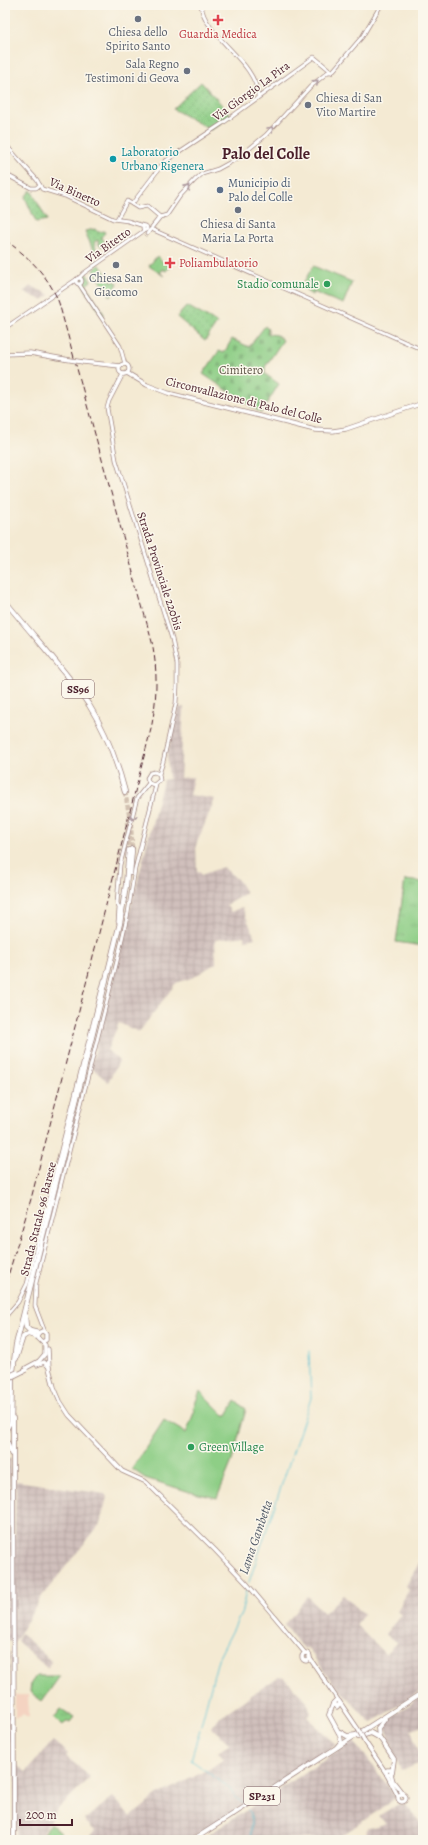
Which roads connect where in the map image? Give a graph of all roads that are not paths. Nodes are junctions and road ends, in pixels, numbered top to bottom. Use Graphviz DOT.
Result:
graph roads {
  1 [pos="201,5"];
  2 [pos="380,5"];
  3 [pos="332,72"];
  4 [pos="258,96"];
  5 [pos="5,144"];
  6 [pos="5,174"];
  7 [pos="40,185"];
  8 [pos="132,204"];
  9 [pos="160,217"];
  10 [pos="118,219"];
  11 [pos="146,228"];
  12 [pos="79,282"];
  13 [pos="5,328"];
  14 [pos="423,350"];
  15 [pos="5,354"];
  16 [pos="122,367"];
  17 [pos="128,372"];
  18 [pos="423,403"];
  19 [pos="5,601"];
  20 [pos="5,604"];
  21 [pos="158,772"];
  22 [pos="152,784"];
  23 [pos="26,1312"];
  24 [pos="5,1317"];
  25 [pos="40,1333"];
  26 [pos="47,1339"];
  27 [pos="42,1342"];
  28 [pos="48,1349"];
  29 [pos="16,1359"];
  30 [pos="38,1364"];
  31 [pos="49,1368"];
  32 [pos="26,1369"];
  33 [pos="5,1378"];
  34 [pos="11,1421"];
  35 [pos="5,1433"];
  36 [pos="5,1440"];
  37 [pos="11,1454"];
  38 [pos="304,1654"];
  39 [pos="310,1657"];
  40 [pos="306,1661"];
  41 [pos="314,1664"];
  42 [pos="423,1693"];
  43 [pos="336,1704"];
  44 [pos="385,1719"];
  45 [pos="338,1731"];
  46 [pos="358,1733"];
  47 [pos="380,1738"];
  48 [pos="330,1752"];
  49 [pos="389,1772"];
  50 [pos="403,1794"];
  51 [pos="398,1796"];
  52 [pos="13,1840"];
  53 [pos="193,1840"];
  54 [pos="197,1840"];
  1 -- 4 [label="street"];
  2 -- 3 [label="street"];
  3 -- 4 [label="street, Via Giorgio La Pira"];
  9 -- 3 [label="street, one-way"];
  4 -- 8 [label="street, Via Giorgio La Pira"];
  5 -- 7 [label="street, Via Binetto"];
  6 -- 7 [label="street"];
  7 -- 10 [label="street, Via Binetto"];
  8 -- 9 [label="street"];
  8 -- 10 [label="street"];
  9 -- 11 [label="street, Via Bitetto"];
  10 -- 11 [label="street, Via Binetto"];
  11 -- 12 [label="street, Via Bitetto"];
  11 -- 14 [label="street, Via Binetto"];
  12 -- 13 [label="street"];
  12 -- 16 [label="street"];
  15 -- 16 [label="main road, bridge"];
  16 -- 17 [label="main road"];
  16 -- 17 [label="main road"];
  16 -- 21 [label="street, Strada Provinciale 220bis"];
  17 -- 18 [label="main road, Circonvallazione di Palo del Colle"];
  19 -- 20 [label="highway, SS96"];
  21 -- 22 [label="street"];
  21 -- 22 [label="street"];
  22 -- 24 [label="street, one-way"];
  22 -- 25 [label="street"];
  23 -- 25 [label="highway"];
  23 -- 29 [label="highway, Strada Statale 96 Barese"];
  23 -- 34 [label="highway, Strada Statale 96 Barese"];
  25 -- 26 [label="main road"];
  25 -- 27 [label="main road"];
  25 -- 29 [label="main road"];
  26 -- 27 [label="main road"];
  26 -- 28 [label="main road"];
  27 -- 32 [label="main road"];
  28 -- 30 [label="main road"];
  28 -- 31 [label="main road"];
  29 -- 52 [label="main road, Strada Statale 96 Barese"];
  30 -- 31 [label="main road"];
  30 -- 32 [label="main road"];
  31 -- 38 [label="main road"];
  32 -- 33 [label="main road, bridge"];
  34 -- 35 [label="main road"];
  34 -- 37 [label="main road, Strada Statale 96 Barese"];
  36 -- 37 [label="main road"];
  37 -- 52 [label="main road, Strada Statale 96 Barese"];
  38 -- 39 [label="main road"];
  38 -- 40 [label="main road"];
  39 -- 40 [label="main road"];
  39 -- 41 [label="main road"];
  40 -- 41 [label="main road"];
  41 -- 43 [label="main road"];
  42 -- 44 [label="main road, SP231"];
  42 -- 46 [label="main road, SP231"];
  43 -- 45 [label="main road"];
  43 -- 46 [label="main road"];
  44 -- 46 [label="main road, SP231"];
  44 -- 47 [label="main road"];
  45 -- 46 [label="main road"];
  45 -- 48 [label="main road"];
  46 -- 47 [label="main road"];
  46 -- 48 [label="main road, SP231"];
  46 -- 49 [label="main road, bridge"];
  46 -- 54 [label="main road, SP231"];
  47 -- 49 [label="main road"];
  48 -- 53 [label="main road, SP231"];
  49 -- 50 [label="main road"];
  49 -- 51 [label="main road"];
  50 -- 51 [label="main road"];
  50 -- 51 [label="main road"];
}
